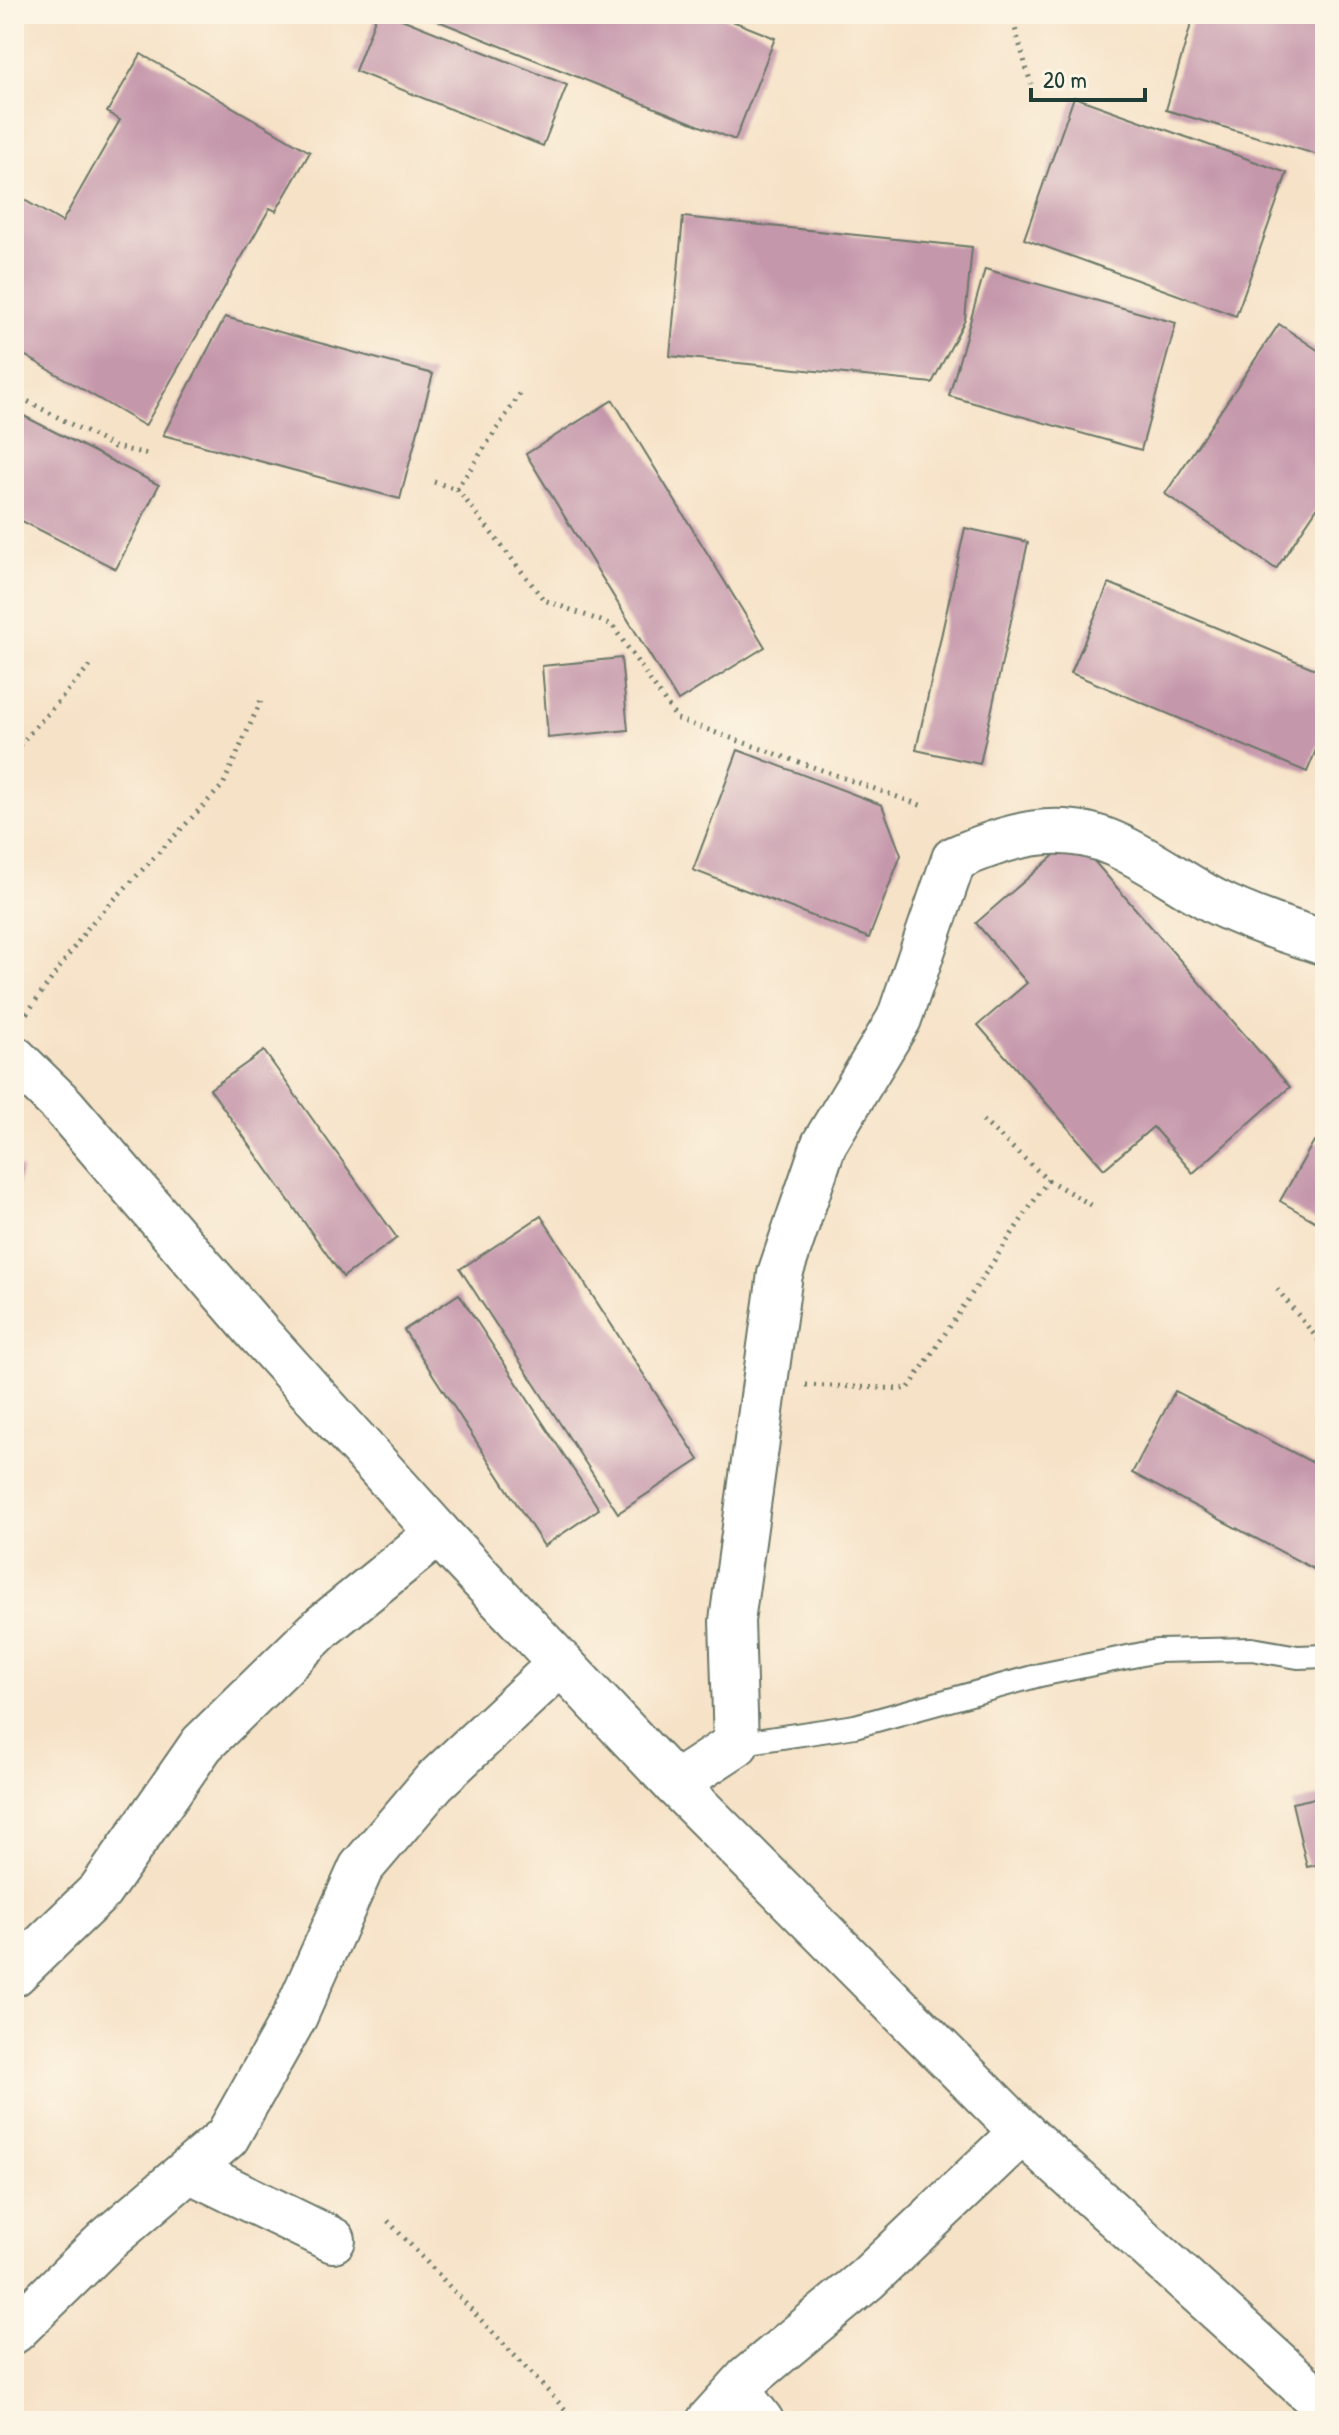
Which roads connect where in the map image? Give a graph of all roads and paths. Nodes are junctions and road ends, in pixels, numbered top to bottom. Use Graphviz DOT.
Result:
graph roads {
  1 [pos="1011,14"];
  2 [pos="1031,84"];
  3 [pos="14,394"];
  4 [pos="520,394"];
  5 [pos="148,454"];
  6 [pos="434,482"];
  7 [pos="457,489"];
  8 [pos="92,664"];
  9 [pos="263,696"];
  10 [pos="14,751"];
  11 [pos="926,807"];
  12 [pos="1325,943"];
  13 [pos="14,1030"];
  14 [pos="14,1058"];
  15 [pos="982,1120"];
  16 [pos="1048,1180"];
  17 [pos="1093,1206"];
  18 [pos="1277,1289"];
  19 [pos="1325,1348"];
  20 [pos="765,1384"];
  21 [pos="438,1533"];
  22 [pos="1325,1656"];
  23 [pos="561,1663"];
  24 [pos="736,1744"];
  25 [pos="675,1784"];
  26 [pos="14,1974"];
  27 [pos="1022,2132"];
  28 [pos="189,2170"];
  29 [pos="388,2221"];
  30 [pos="333,2240"];
  31 [pos="14,2331"];
  32 [pos="1325,2406"];
  33 [pos="735,2411"];
  34 [pos="576,2421"];
  1 -- 2 [label="path"];
  3 -- 5 [label="path"];
  4 -- 7 [label="path"];
  6 -- 7 [label="path"];
  7 -- 11 [label="path"];
  8 -- 10 [label="path"];
  9 -- 13 [label="path"];
  12 -- 20 [label="street"];
  14 -- 21 [label="street"];
  15 -- 16 [label="path"];
  16 -- 17 [label="path"];
  16 -- 20 [label="path"];
  18 -- 19 [label="path"];
  20 -- 24 [label="street"];
  21 -- 23 [label="street"];
  21 -- 26 [label="street"];
  22 -- 24 [label="lane"];
  23 -- 25 [label="street"];
  23 -- 28 [label="street"];
  24 -- 25 [label="street"];
  25 -- 27 [label="street"];
  27 -- 32 [label="street"];
  27 -- 33 [label="street"];
  28 -- 30 [label="street"];
  28 -- 31 [label="street"];
  29 -- 34 [label="path"];
}
